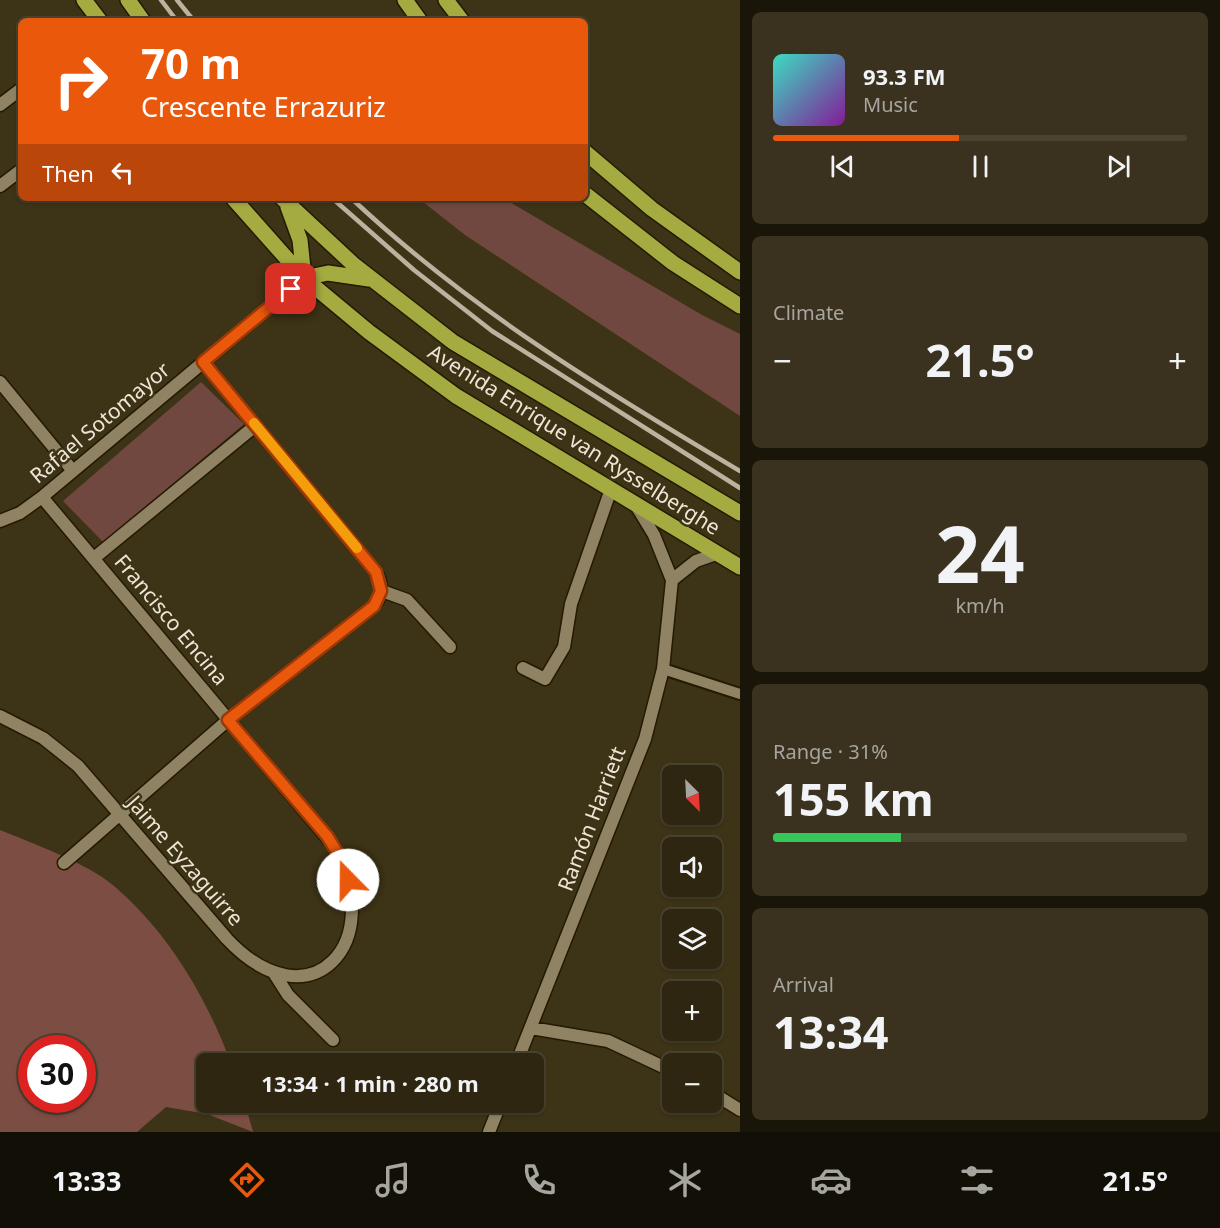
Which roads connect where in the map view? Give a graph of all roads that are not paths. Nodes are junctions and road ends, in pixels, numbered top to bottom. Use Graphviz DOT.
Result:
graph roads {
  1 [pos="84,0"];
  2 [pos="128,0"];
  3 [pos="405,0"];
  4 [pos="446,0"];
  5 [pos="98,18"];
  6 [pos="141,18"];
  7 [pos="418,18"];
  8 [pos="460,18"];
  9 [pos="18,91"];
  10 [pos="0,105"];
  11 [pos="588,156"];
  12 [pos="18,172"];
  13 [pos="0,186"];
  14 [pos="588,196"];
  15 [pos="236,201"];
  16 [pos="284,201"];
  17 [pos="285,201"];
  18 [pos="740,272"];
  19 [pos="304,278"];
  20 [pos="373,280"];
  21 [pos="740,306"];
  22 [pos="203,362"];
  23 [pos="0,382"];
  24 [pos="255,426"];
  25 [pos="73,471"];
  26 [pos="612,489"];
  27 [pos="42,497"];
  28 [pos="635,503"];
  29 [pos="740,513"];
  30 [pos="0,521"];
  31 [pos="716,554"];
  32 [pos="93,558"];
  33 [pos="740,567"];
  34 [pos="672,580"];
  35 [pos="381,591"];
  36 [pos="450,647"];
  37 [pos="524,668"];
  38 [pos="663,669"];
  39 [pos="740,694"];
  40 [pos="0,716"];
  41 [pos="228,720"];
  42 [pos="119,814"];
  43 [pos="64,863"];
  44 [pos="274,973"];
  45 [pos="531,1028"];
  46 [pos="333,1040"];
  47 [pos="521,1053"];
  48 [pos="662,1066"];
  49 [pos="722,1099"];
  50 [pos="740,1110"];
  51 [pos="497,1113"];
  52 [pos="489,1132"];
  1 -- 5 [label="main road"];
  2 -- 6 [label="main road"];
  3 -- 7 [label="main road"];
  4 -- 8 [label="main road"];
  9 -- 10 [label="street"];
  11 -- 18 [label="main road"];
  12 -- 13 [label="street"];
  14 -- 21 [label="main road"];
  15 -- 19 [label="main road, Avenida Enrique van Rysselberghe"];
  16 -- 19 [label="main road"];
  17 -- 20 [label="main road, Avenida Enrique van Rysselberghe"];
  19 -- 20 [label="main road"];
  19 -- 22 [label="street, Rafael Sotomayor"];
  19 -- 26 [label="main road, Avenida Enrique van Rysselberghe"];
  20 -- 29 [label="main road, Avenida Enrique van Rysselberghe"];
  22 -- 24 [label="street"];
  22 -- 25 [label="street, Rafael Sotomayor"];
  23 -- 25 [label="street"];
  24 -- 32 [label="street"];
  24 -- 35 [label="street"];
  25 -- 27 [label="street, Rafael Sotomayor"];
  26 -- 28 [label="main road, Avenida Enrique van Rysselberghe"];
  26 -- 37 [label="street"];
  27 -- 30 [label="street, Rafael Sotomayor"];
  27 -- 32 [label="street, Francisco Encina"];
  28 -- 31 [label="main road, Avenida Enrique van Rysselberghe"];
  28 -- 34 [label="street, Ramón Harriett"];
  31 -- 33 [label="main road, Avenida Enrique van Rysselberghe"];
  31 -- 34 [label="street"];
  32 -- 41 [label="street, Francisco Encina"];
  34 -- 38 [label="street, Ramón Harriett"];
  35 -- 36 [label="street"];
  35 -- 41 [label="street"];
  38 -- 39 [label="lane"];
  38 -- 45 [label="street, Ramón Harriett"];
  40 -- 42 [label="street, Jaime Eyzaguirre"];
  41 -- 42 [label="street"];
  41 -- 44 [label="street, Francisco Encina"];
  42 -- 43 [label="street"];
  42 -- 44 [label="street, Jaime Eyzaguirre"];
  44 -- 46 [label="street, Jaime Eyzaguirre"];
  45 -- 47 [label="street, Ramón Harriett"];
  45 -- 48 [label="street"];
  49 -- 50 [label="street"];
  51 -- 52 [label="street"];
}
